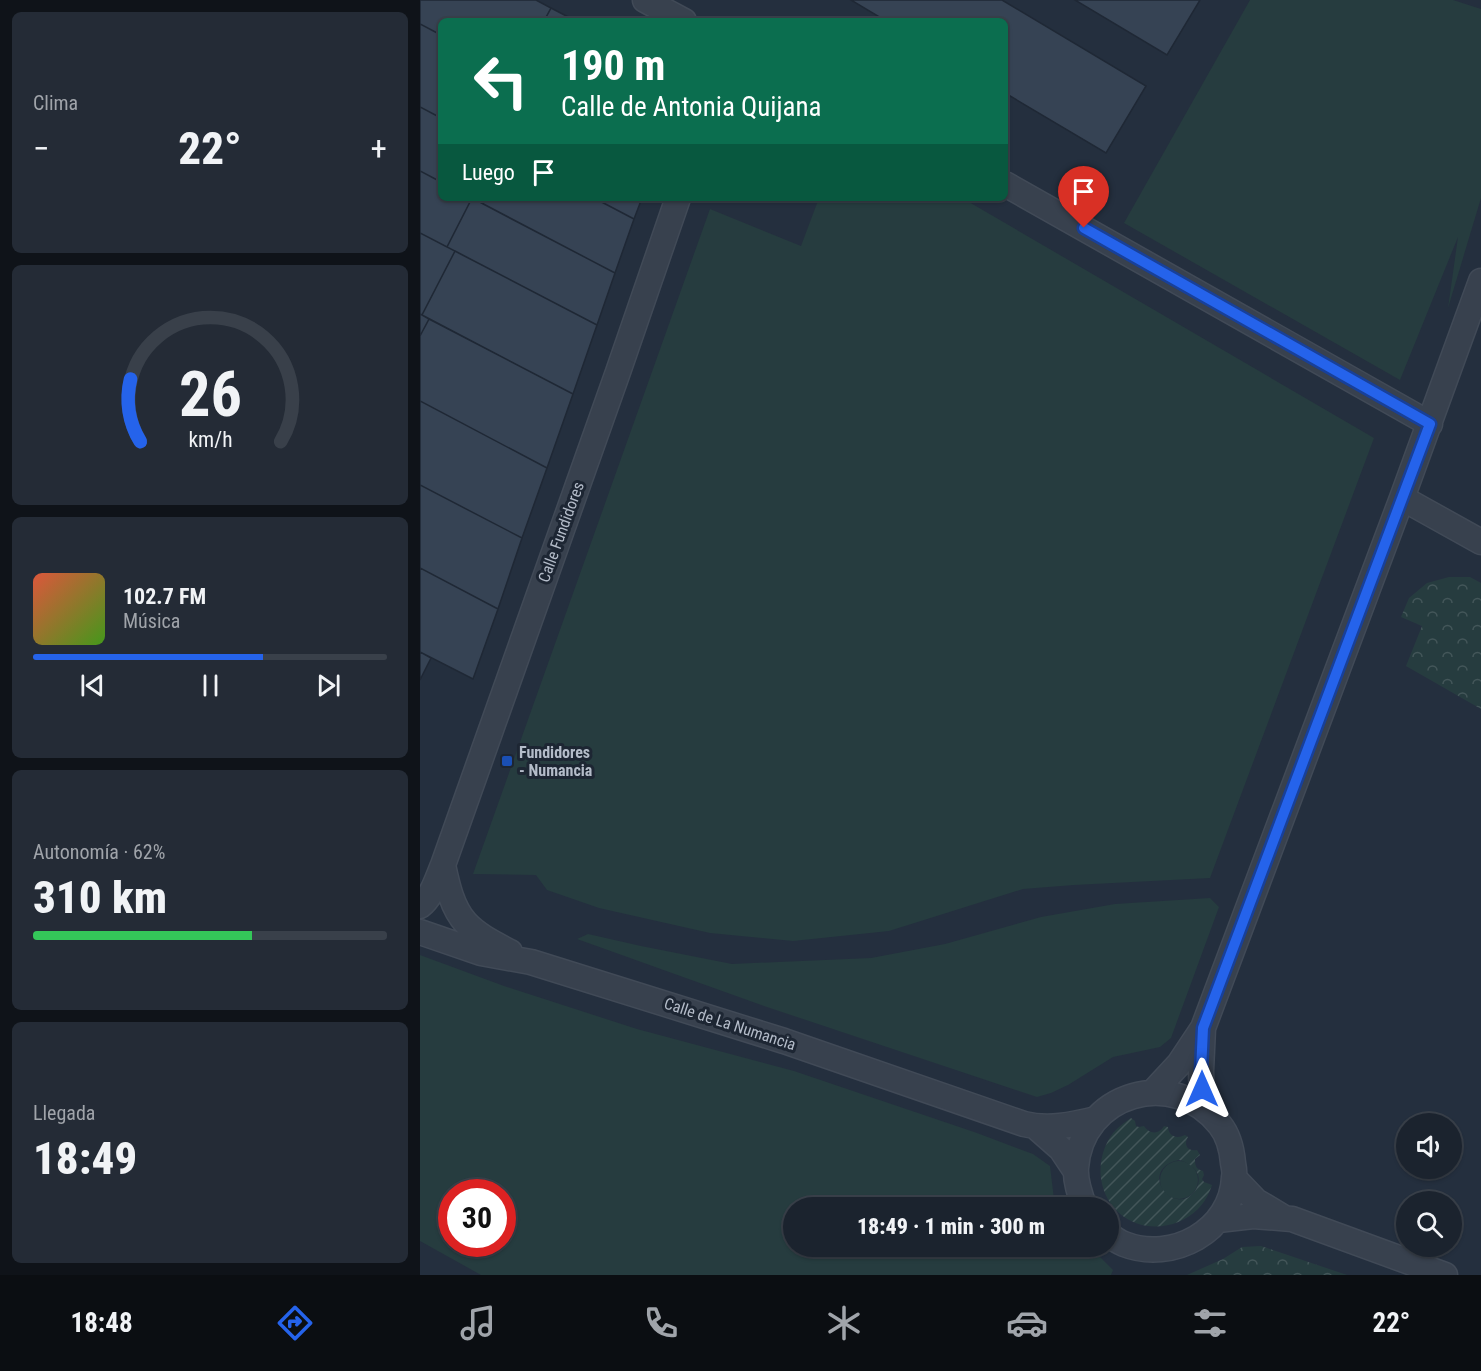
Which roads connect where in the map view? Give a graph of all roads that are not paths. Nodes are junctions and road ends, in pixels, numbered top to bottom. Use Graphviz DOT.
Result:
graph roads {
  1 [pos="645,0"];
  2 [pos="678,18"];
  3 [pos="1008,185"];
  4 [pos="677,201"];
  5 [pos="1481,281"];
  6 [pos="1430,424"];
  7 [pos="1402,498"];
  8 [pos="1481,542"];
  9 [pos="443,865"];
  10 [pos="420,906"];
  11 [pos="420,932"];
  12 [pos="531,962"];
  13 [pos="1203,1028"];
  14 [pos="1153,1092"];
  15 [pos="1202,1107"];
  16 [pos="1096,1119"];
  17 [pos="1036,1127"];
  18 [pos="1075,1170"];
  19 [pos="1234,1178"];
  20 [pos="1080,1197"];
  21 [pos="1285,1218"];
  22 [pos="1218,1220"];
  23 [pos="1119,1241"];
  24 [pos="1445,1275"];
  1 -- 2 [label="street"];
  3 -- 6 [label="street"];
  4 -- 9 [label="street, Calle Fundidores"];
  5 -- 6 [label="street"];
  6 -- 7 [label="street"];
  7 -- 8 [label="street"];
  7 -- 13 [label="street"];
  9 -- 10 [label="street, Calle Fundidores"];
  9 -- 12 [label="street"];
  11 -- 12 [label="street, Calle de La Numancia"];
  12 -- 17 [label="street, Calle de La Numancia"];
  13 -- 14 [label="street"];
  13 -- 15 [label="street"];
  14 -- 15 [label="street"];
  14 -- 16 [label="street"];
  15 -- 19 [label="street"];
  16 -- 17 [label="street, Calle de La Numancia"];
  16 -- 18 [label="street"];
  17 -- 18 [label="street, Calle de La Numancia"];
  18 -- 20 [label="street"];
  19 -- 21 [label="street"];
  19 -- 22 [label="street"];
  21 -- 22 [label="street"];
  21 -- 24 [label="street"];
  22 -- 23 [label="street"];
}
